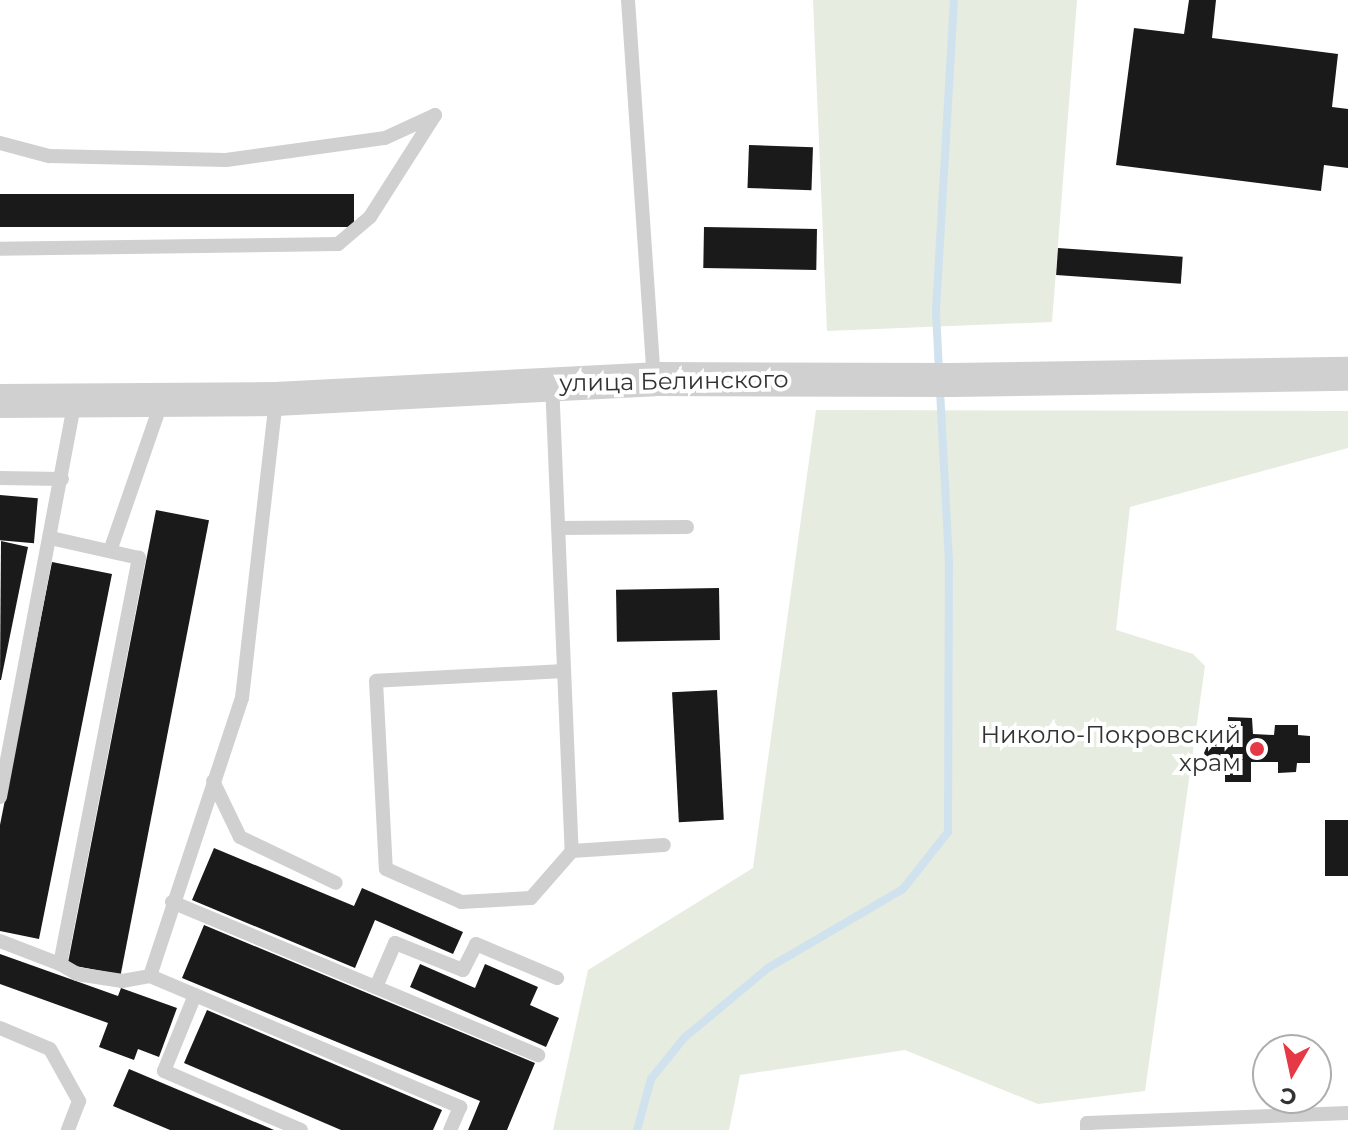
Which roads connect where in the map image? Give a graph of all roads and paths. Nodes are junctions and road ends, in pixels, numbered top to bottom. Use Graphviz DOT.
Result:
graph roads {
  1 [pos="628,0"];
  2 [pos="0,143"];
  3 [pos="0,249"];
  4 [pos="1348,374"];
  5 [pos="654,379"];
  6 [pos="552,382"];
  7 [pos="163,399"];
  8 [pos="276,399"];
  9 [pos="75,400"];
  10 [pos="0,401"];
  11 [pos="0,478"];
  12 [pos="62,479"];
  13 [pos="687,527"];
  14 [pos="559,528"];
  15 [pos="51,538"];
  16 [pos="110,551"];
  17 [pos="564,671"];
  18 [pos="213,781"];
  19 [pos="0,797"];
  20 [pos="664,845"];
  21 [pos="572,851"];
  22 [pos="336,883"];
  23 [pos="172,902"];
  24 [pos="0,941"];
  25 [pos="60,964"];
  26 [pos="150,976"];
  27 [pos="557,978"];
  28 [pos="376,987"];
  29 [pos="195,995"];
  30 [pos="0,1028"];
  31 [pos="538,1055"];
  32 [pos="1348,1113"];
  33 [pos="68,1130"];
  34 [pos="301,1130"];
  35 [pos="450,1130"];
  36 [pos="1087,1130"];
  1 -- 5 [label="lane"];
  2 -- 3 [label="lane"];
  4 -- 5 [label="street, улица Белинского"];
  5 -- 6 [label="street, улица Белинского"];
  6 -- 8 [label="street, улица Белинского"];
  6 -- 14 [label="lane"];
  7 -- 8 [label="street, улица Белинского"];
  7 -- 9 [label="street, улица Белинского"];
  7 -- 16 [label="lane"];
  8 -- 18 [label="lane"];
  9 -- 10 [label="street, улица Белинского"];
  9 -- 12 [label="lane"];
  11 -- 12 [label="lane"];
  12 -- 15 [label="lane"];
  13 -- 14 [label="lane"];
  14 -- 17 [label="lane"];
  15 -- 16 [label="lane"];
  15 -- 19 [label="lane"];
  16 -- 25 [label="lane"];
  17 -- 21 [label="lane"];
  17 -- 21 [label="lane"];
  18 -- 22 [label="lane"];
  18 -- 23 [label="lane"];
  20 -- 21 [label="lane"];
  23 -- 26 [label="lane"];
  23 -- 28 [label="lane"];
  24 -- 25 [label="lane"];
  25 -- 26 [label="lane"];
  26 -- 29 [label="lane"];
  27 -- 28 [label="lane"];
  28 -- 31 [label="lane"];
  29 -- 34 [label="lane"];
  29 -- 35 [label="lane"];
  30 -- 33 [label="lane"];
  32 -- 36 [label="lane"];
}
